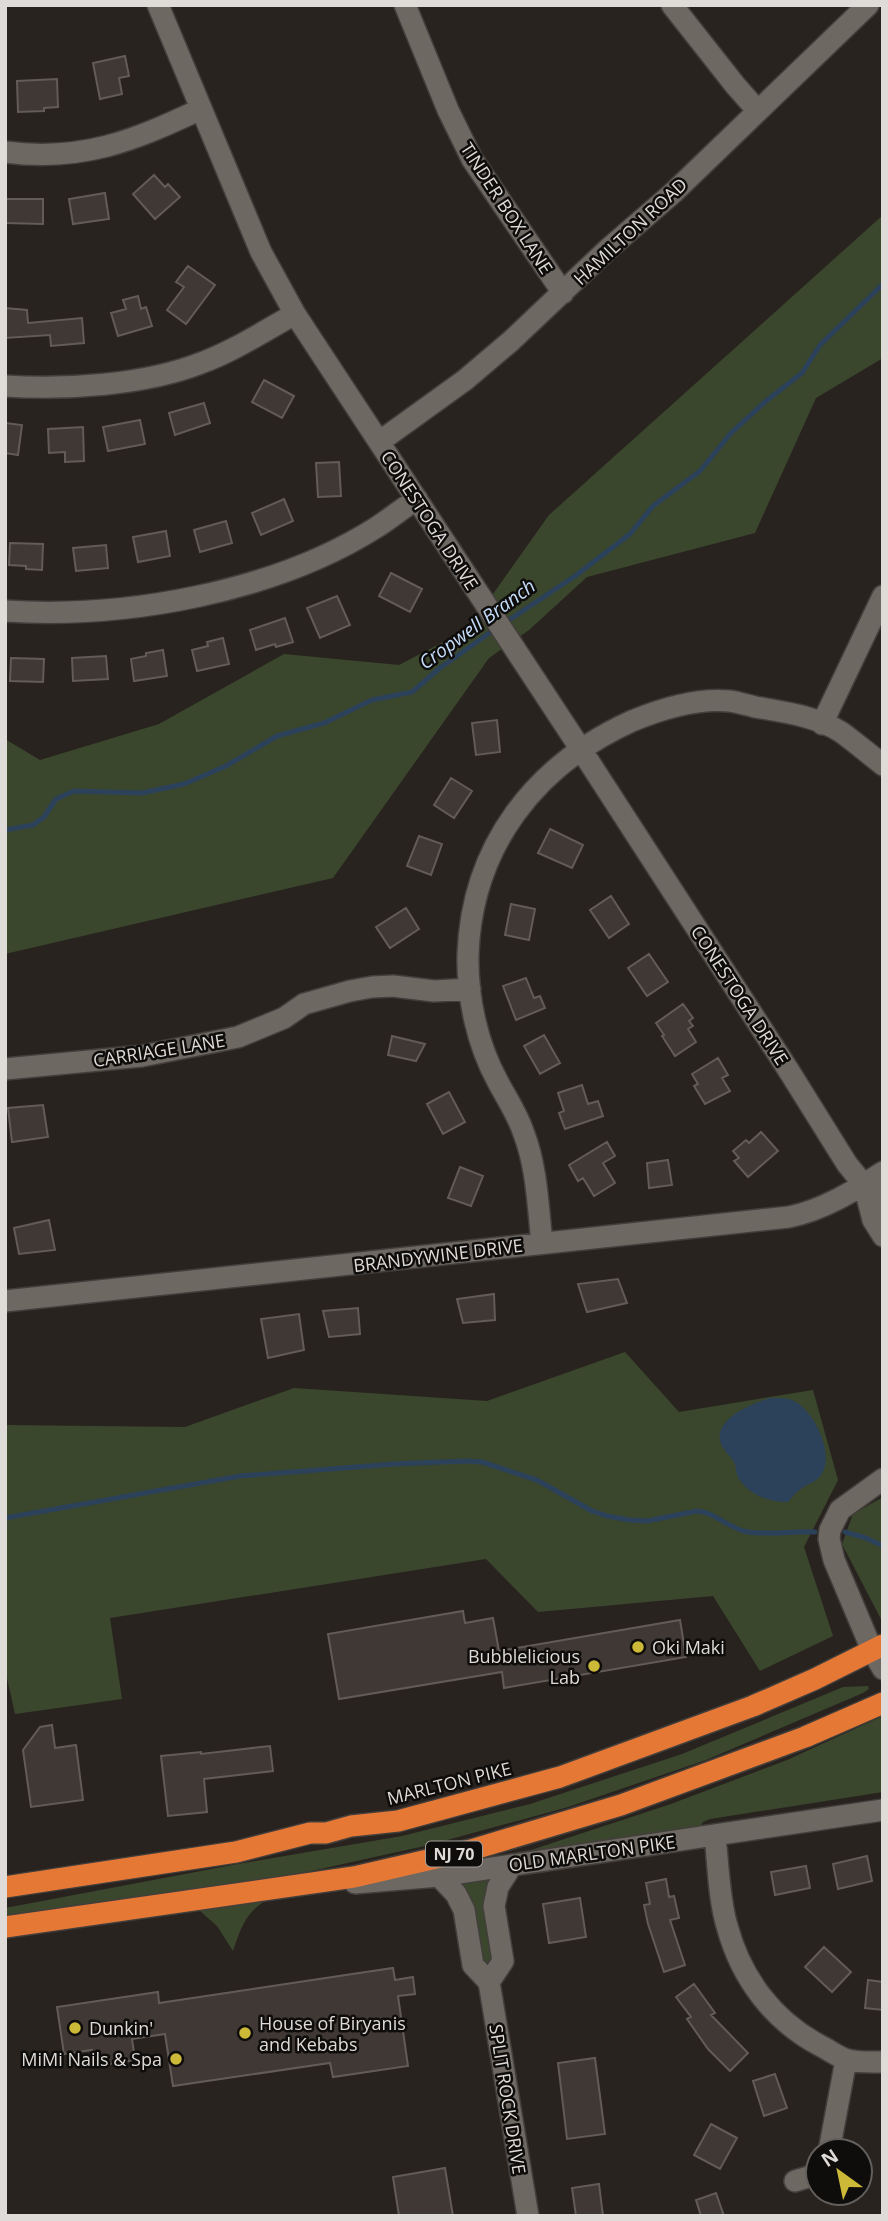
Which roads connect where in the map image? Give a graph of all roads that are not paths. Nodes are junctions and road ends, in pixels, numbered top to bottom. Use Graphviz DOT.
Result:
graph roads {
  1 [pos="158,5"];
  2 [pos="405,5"];
  3 [pos="672,5"];
  4 [pos="868,5"];
  5 [pos="201,109"];
  6 [pos="758,110"];
  7 [pos="5,152"];
  8 [pos="563,293"];
  9 [pos="295,314"];
  10 [pos="5,386"];
  11 [pos="379,442"];
  12 [pos="417,499"];
  13 [pos="883,596"];
  14 [pos="5,611"];
  15 [pos="822,724"];
  16 [pos="582,751"];
  17 [pos="883,765"];
  18 [pos="470,989"];
  19 [pos="5,1069"];
  20 [pos="883,1172"];
  21 [pos="864,1185"];
  22 [pos="883,1200"];
  23 [pos="883,1236"];
  24 [pos="542,1243"];
  25 [pos="5,1301"];
  26 [pos="883,1479"];
  27 [pos="877,1648"];
  28 [pos="883,1669"];
  29 [pos="883,1703"];
  30 [pos="883,1810"];
  31 [pos="715,1835"];
  32 [pos="512,1865"];
  33 [pos="439,1876"];
  34 [pos="301,1885"];
  35 [pos="5,1887"];
  36 [pos="5,1927"];
  37 [pos="489,1982"];
  38 [pos="846,2060"];
  39 [pos="883,2062"];
  40 [pos="832,2137"];
  41 [pos="804,2178"];
  42 [pos="795,2181"];
  43 [pos="528,2216"];
  1 -- 5 [label="street, CONESTOGA DRIVE"];
  2 -- 8 [label="street, TINDER BOX LANE"];
  3 -- 6 [label="street"];
  4 -- 6 [label="street, HAMILTON ROAD"];
  5 -- 7 [label="street"];
  5 -- 9 [label="street, CONESTOGA DRIVE"];
  6 -- 8 [label="street, HAMILTON ROAD"];
  8 -- 11 [label="street, HAMILTON ROAD"];
  9 -- 10 [label="street"];
  9 -- 11 [label="street, CONESTOGA DRIVE"];
  11 -- 12 [label="street, CONESTOGA DRIVE"];
  12 -- 14 [label="street"];
  12 -- 16 [label="street, CONESTOGA DRIVE"];
  13 -- 15 [label="street"];
  15 -- 16 [label="street"];
  15 -- 17 [label="street"];
  16 -- 18 [label="street"];
  16 -- 21 [label="street, CONESTOGA DRIVE"];
  18 -- 19 [label="street, CARRIAGE LANE"];
  18 -- 24 [label="street"];
  20 -- 21 [label="street, BRANDYWINE DRIVE"];
  21 -- 22 [label="street, CONESTOGA DRIVE"];
  21 -- 23 [label="street, CONESTOGA DRIVE"];
  21 -- 24 [label="street, BRANDYWINE DRIVE"];
  24 -- 25 [label="street, BRANDYWINE DRIVE"];
  26 -- 27 [label="street"];
  27 -- 28 [label="street"];
  27 -- 35 [label="highway, MARLTON PIKE"];
  29 -- 34 [label="highway, NJ 70"];
  30 -- 31 [label="street, OLD MARLTON PIKE"];
  31 -- 32 [label="street, OLD MARLTON PIKE"];
  31 -- 38 [label="street"];
  32 -- 33 [label="street, OLD MARLTON PIKE"];
  32 -- 37 [label="street"];
  33 -- 34 [label="street, OLD MARLTON PIKE"];
  33 -- 37 [label="street, SPLIT ROCK DRIVE"];
  34 -- 36 [label="highway, NJ 70"];
  37 -- 43 [label="street, SPLIT ROCK DRIVE"];
  38 -- 39 [label="street"];
  38 -- 40 [label="street"];
  41 -- 42 [label="street"];
}
